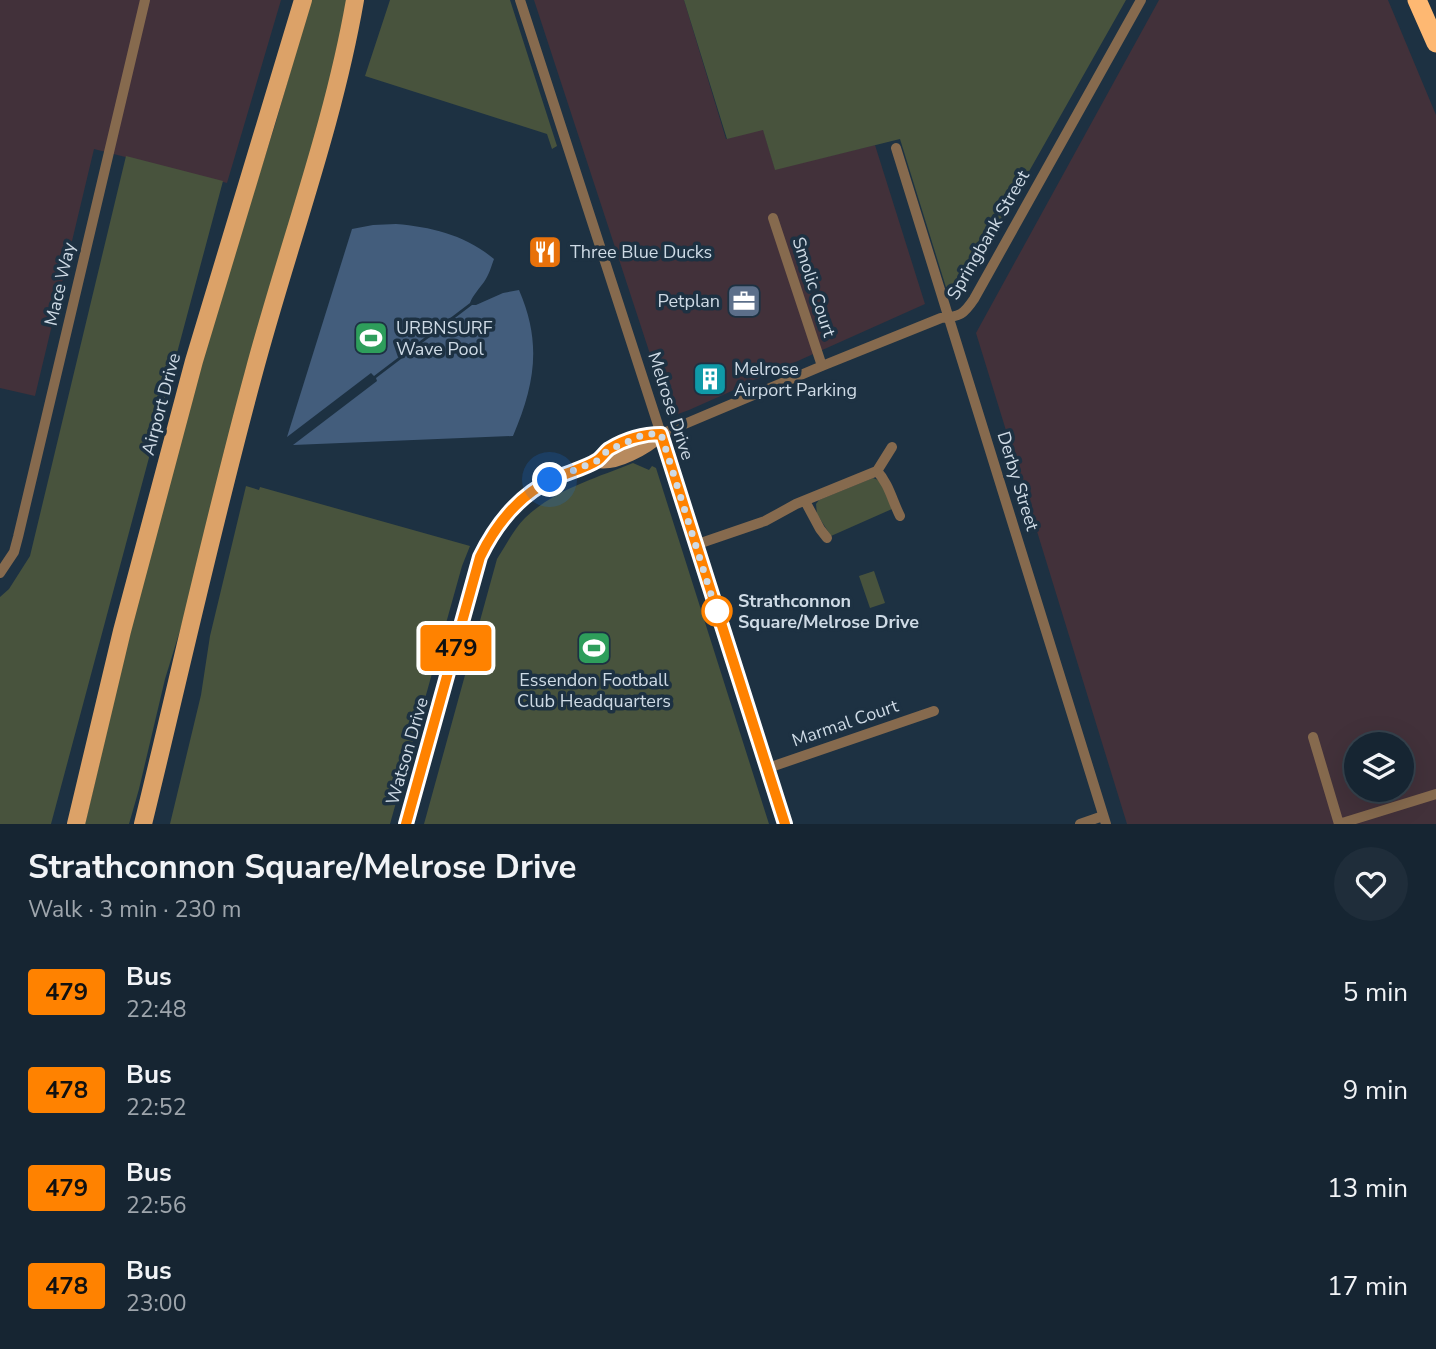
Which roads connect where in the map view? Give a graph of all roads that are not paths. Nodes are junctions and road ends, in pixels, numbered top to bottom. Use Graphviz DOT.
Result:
graph roads {
  1 [pos="145,0"];
  2 [pos="303,0"];
  3 [pos="355,0"];
  4 [pos="520,0"];
  5 [pos="1141,0"];
  6 [pos="1417,0"];
  7 [pos="1436,43"];
  8 [pos="896,148"];
  9 [pos="772,218"];
  10 [pos="948,318"];
  11 [pos="822,366"];
  12 [pos="661,434"];
  13 [pos="892,447"];
  14 [pos="877,471"];
  15 [pos="805,501"];
  16 [pos="900,516"];
  17 [pos="827,538"];
  18 [pos="695,545"];
  19 [pos="0,573"];
  20 [pos="934,711"];
  21 [pos="1314,737"];
  22 [pos="768,768"];
  23 [pos="1436,794"];
  24 [pos="1105,820"];
  25 [pos="76,824"];
  26 [pos="143,824"];
  27 [pos="406,824"];
  28 [pos="785,824"];
  29 [pos="1080,824"];
  30 [pos="1339,824"];
  1 -- 19 [label="street, Mace Way"];
  2 -- 25 [label="main road, Airport Drive"];
  3 -- 26 [label="main road"];
  4 -- 12 [label="street, Melrose Drive"];
  5 -- 10 [label="street, Springbank Street"];
  6 -- 7 [label="highway"];
  8 -- 10 [label="street, Derby Street"];
  9 -- 11 [label="street, Smolic Court"];
  10 -- 11 [label="street, Springbank Street"];
  10 -- 24 [label="street, Derby Street"];
  11 -- 12 [label="street, Springbank Street"];
  12 -- 18 [label="street, Melrose Drive"];
  12 -- 27 [label="street, Watson Drive"];
  13 -- 14 [label="street"];
  14 -- 15 [label="street"];
  14 -- 16 [label="street"];
  15 -- 17 [label="street"];
  15 -- 18 [label="street"];
  18 -- 22 [label="street, Melrose Drive"];
  20 -- 22 [label="street, Marmal Court"];
  21 -- 30 [label="street"];
  22 -- 28 [label="street, Melrose Drive"];
  23 -- 30 [label="street"];
  24 -- 29 [label="street"];
}
